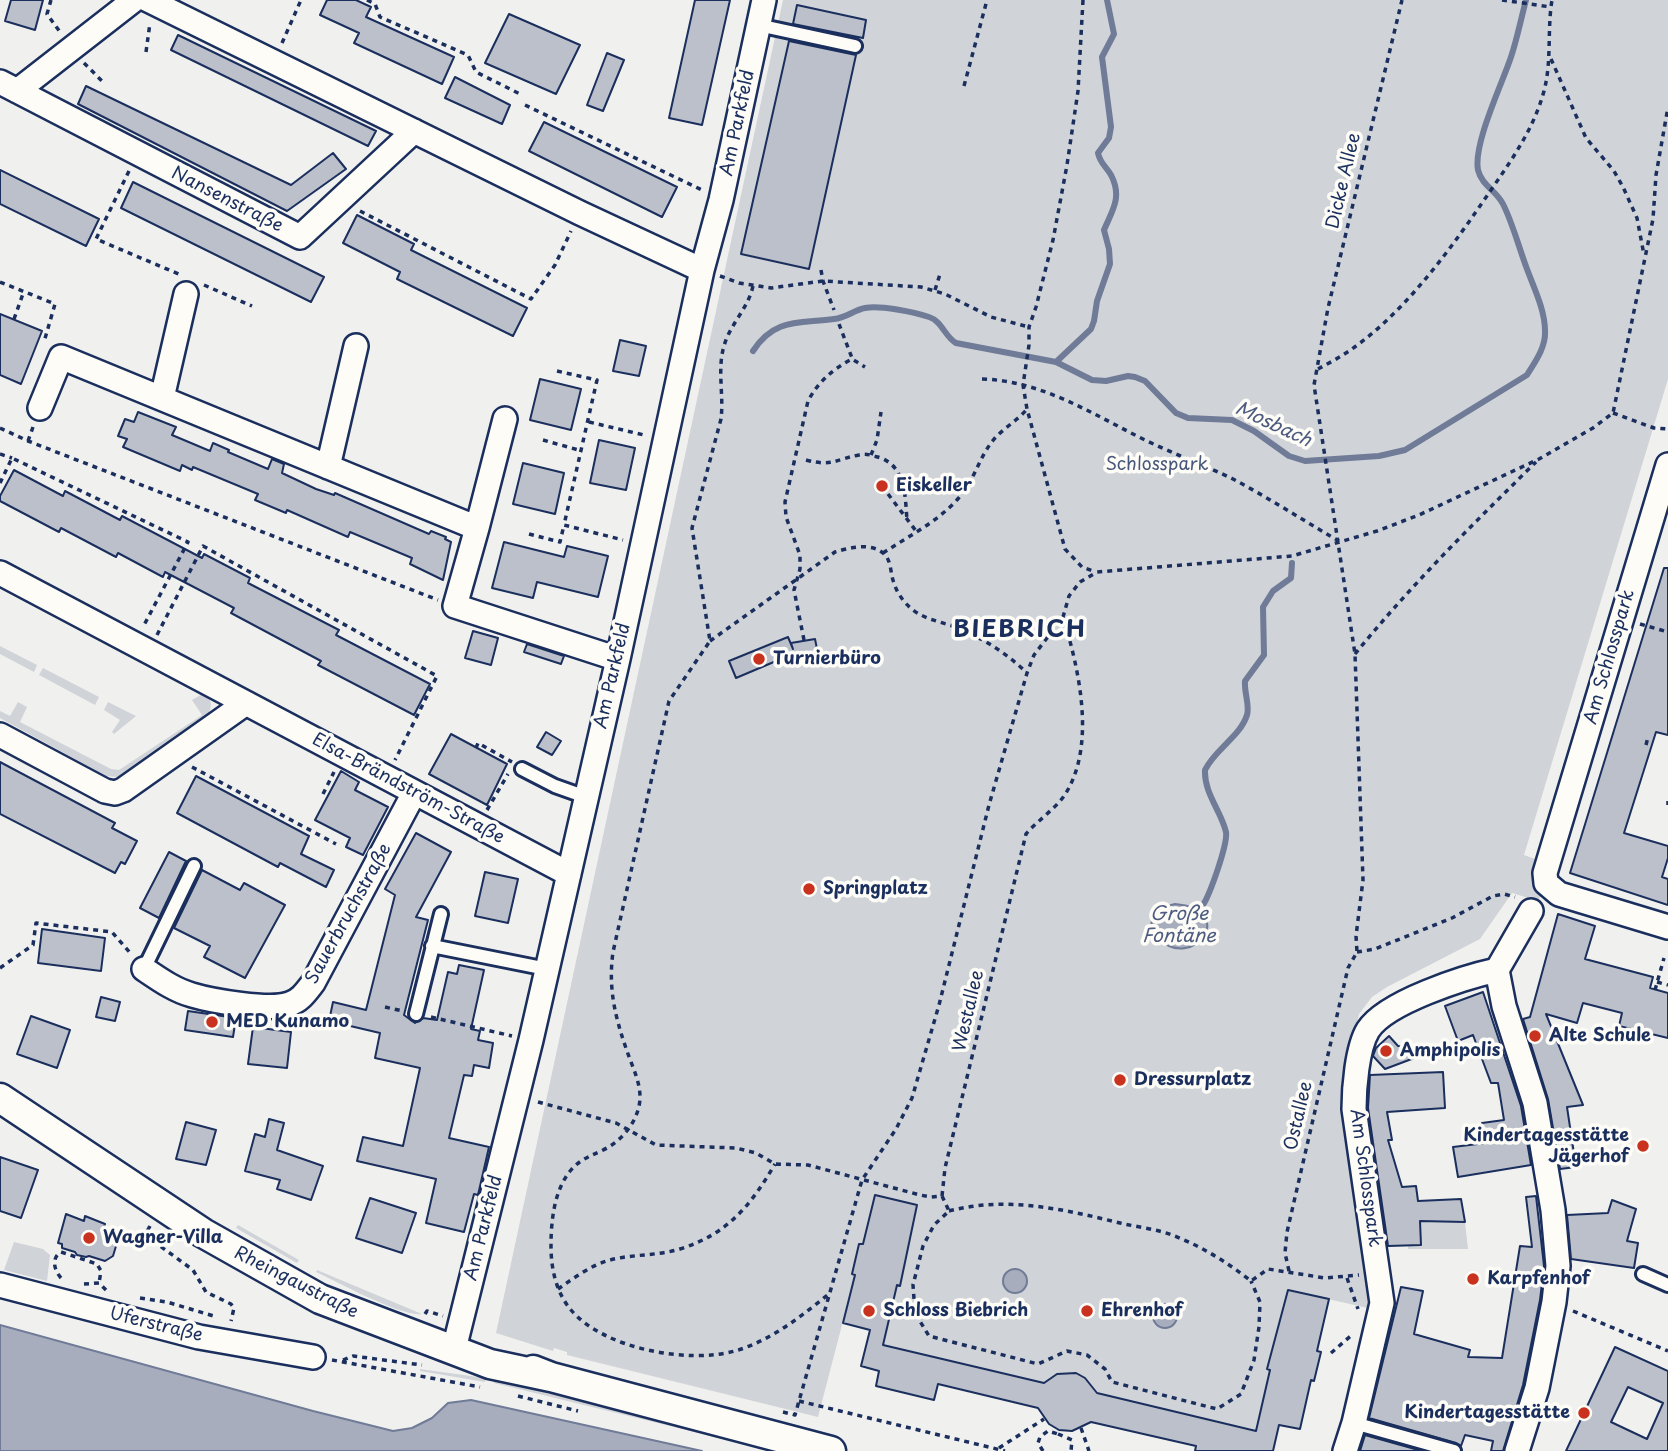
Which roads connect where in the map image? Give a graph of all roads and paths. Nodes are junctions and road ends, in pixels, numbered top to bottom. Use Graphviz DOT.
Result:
graph roads {
  1 [pos="51,0"];
  2 [pos="134,0"];
  3 [pos="301,0"];
  4 [pos="367,0"];
  5 [pos="764,0"];
  6 [pos="987,0"];
  7 [pos="1083,0"];
  8 [pos="1402,0"];
  9 [pos="1502,0"];
  10 [pos="1552,0"];
  11 [pos="1551,7"];
  12 [pos="149,11"];
  13 [pos="758,25"];
  14 [pos="855,46"];
  15 [pos="72,48"];
  16 [pos="146,52"];
  17 [pos="1550,57"];
  18 [pos="273,62"];
  19 [pos="105,84"];
  20 [pos="964,86"];
  21 [pos="8,87"];
  22 [pos="522,95"];
  23 [pos="525,104"];
  24 [pos="1668,107"];
  25 [pos="414,131"];
  26 [pos="138,153"];
  27 [pos="340,200"];
  28 [pos="721,200"];
  29 [pos="580,213"];
  30 [pos="1645,258"];
  31 [pos="702,270"];
  32 [pos="821,270"];
  33 [pos="940,274"];
  34 [pos="0,282"];
  35 [pos="823,282"];
  36 [pos="193,286"];
  37 [pos="753,286"];
  38 [pos="935,290"];
  39 [pos="24,291"];
  40 [pos="252,306"];
  41 [pos="834,310"];
  42 [pos="14,319"];
  43 [pos="839,324"];
  44 [pos="1029,327"];
  45 [pos="356,346"];
  46 [pos="61,357"];
  47 [pos="852,359"];
  48 [pos="865,367"];
  49 [pos="1318,369"];
  50 [pos="557,371"];
  51 [pos="982,379"];
  52 [pos="1023,385"];
  53 [pos="162,398"];
  54 [pos="40,408"];
  55 [pos="1027,409"];
  56 [pos="881,412"];
  57 [pos="1612,413"];
  58 [pos="505,419"];
  59 [pos="589,422"];
  60 [pos="0,428"];
  61 [pos="1668,429"];
  62 [pos="543,440"];
  63 [pos="665,440"];
  64 [pos="582,450"];
  65 [pos="0,454"];
  66 [pos="871,455"];
  67 [pos="12,458"];
  68 [pos="1539,459"];
  69 [pos="806,460"];
  70 [pos="1668,465"];
  71 [pos="328,467"];
  72 [pos="0,483"];
  73 [pos="882,485"];
  74 [pos="907,520"];
  75 [pos="564,526"];
  76 [pos="477,528"];
  77 [pos="916,531"];
  78 [pos="528,534"];
  79 [pos="1339,541"];
  80 [pos="642,545"];
  81 [pos="883,553"];
  82 [pos="1097,572"];
  83 [pos="0,573"];
  84 [pos="797,577"];
  85 [pos="455,606"];
  86 [pos="1063,617"];
  87 [pos="1621,618"];
  88 [pos="1668,632"];
  89 [pos="804,640"];
  90 [pos="710,641"];
  91 [pos="141,648"];
  92 [pos="1355,654"];
  93 [pos="618,659"];
  94 [pos="1027,673"];
  95 [pos="246,703"];
  96 [pos="0,735"];
  97 [pos="1648,737"];
  98 [pos="1646,745"];
  99 [pos="476,748"];
  100 [pos="172,756"];
  101 [pos="522,769"];
  102 [pos="387,778"];
  103 [pos="414,793"];
  104 [pos="586,797"];
  105 [pos="478,826"];
  106 [pos="336,844"];
  107 [pos="194,866"];
  108 [pos="569,874"];
  109 [pos="1525,905"];
  110 [pos="440,914"];
  111 [pos="1668,928"];
  112 [pos="432,946"];
  113 [pos="1357,952"];
  114 [pos="1664,958"];
  115 [pos="0,968"];
  116 [pos="547,968"];
  117 [pos="144,969"];
  118 [pos="1497,970"];
  119 [pos="1657,982"];
  120 [pos="1668,985"];
  121 [pos="1655,990"];
  122 [pos="385,1007"];
  123 [pos="416,1014"];
  124 [pos="531,1040"];
  125 [pos="518,1097"];
  126 [pos="0,1098"];
  127 [pos="629,1129"];
  128 [pos="775,1164"];
  129 [pos="862,1180"];
  130 [pos="942,1196"];
  131 [pos="162,1207"];
  132 [pos="949,1211"];
  133 [pos="1289,1271"];
  134 [pos="1643,1273"];
  135 [pos="65,1280"];
  136 [pos="1251,1281"];
  137 [pos="75,1283"];
  138 [pos="99,1283"];
  139 [pos="0,1285"];
  140 [pos="1668,1285"];
  141 [pos="558,1289"];
  142 [pos="106,1290"];
  143 [pos="830,1293"];
  144 [pos="130,1296"];
  145 [pos="1554,1302"];
  146 [pos="218,1317"];
  147 [pos="231,1321"];
  148 [pos="459,1351"];
  149 [pos="1668,1351"];
  150 [pos="1331,1353"];
  151 [pos="313,1357"];
  152 [pos="425,1365"];
  153 [pos="486,1388"];
  154 [pos="799,1401"];
  155 [pos="795,1415"];
  156 [pos="1044,1419"];
  157 [pos="1354,1423"];
  158 [pos="1081,1428"];
  159 [pos="999,1448"];
  160 [pos="831,1451"];
  161 [pos="1005,1451"];
  162 [pos="1043,1451"];
  163 [pos="1071,1451"];
  164 [pos="1089,1451"];
  165 [pos="1345,1451"];
  166 [pos="1454,1451"];
  167 [pos="1517,1451"];
  1 -- 15 [label="path"];
  2 -- 15 [label="street, Nansenstraße"];
  3 -- 18 [label="path"];
  4 -- 22 [label="path"];
  5 -- 13 [label="street, Am Parkfeld"];
  6 -- 20 [label="path"];
  7 -- 44 [label="path"];
  8 -- 49 [label="path, Dicke Allee"];
  9 -- 11 [label="path"];
  10 -- 11 [label="path"];
  11 -- 17 [label="path"];
  12 -- 16 [label="path"];
  12 -- 18 [label="street"];
  13 -- 14 [label="lane"];
  13 -- 28 [label="street, Am Parkfeld"];
  15 -- 19 [label="path"];
  15 -- 21 [label="street, Nansenstraße"];
  17 -- 30 [label="path"];
  17 -- 49 [label="path"];
  18 -- 25 [label="street"];
  21 -- 26 [label="street, Nansenstraße"];
  23 -- 28 [label="path"];
  24 -- 30 [label="path"];
  25 -- 27 [label="street, Nansenstraße"];
  25 -- 29 [label="street"];
  26 -- 27 [label="street, Nansenstraße"];
  26 -- 36 [label="path"];
  27 -- 29 [label="path"];
  28 -- 31 [label="street, Am Parkfeld"];
  29 -- 31 [label="street"];
  30 -- 57 [label="path"];
  31 -- 37 [label="path"];
  31 -- 63 [label="street, Am Parkfeld"];
  32 -- 35 [label="path"];
  33 -- 38 [label="path"];
  34 -- 39 [label="path"];
  35 -- 37 [label="path"];
  35 -- 38 [label="path"];
  35 -- 41 [label="path"];
  36 -- 40 [label="path"];
  36 -- 53 [label="street"];
  37 -- 90 [label="path"];
  38 -- 44 [label="path"];
  39 -- 42 [label="path"];
  39 -- 46 [label="path"];
  43 -- 47 [label="path"];
  44 -- 52 [label="path"];
  45 -- 71 [label="street"];
  46 -- 53 [label="street"];
  46 -- 54 [label="street"];
  47 -- 48 [label="path"];
  47 -- 84 [label="path"];
  49 -- 79 [label="path, Dicke Allee"];
  50 -- 59 [label="path"];
  51 -- 52 [label="path"];
  52 -- 55 [label="path"];
  52 -- 79 [label="path"];
  53 -- 71 [label="street"];
  55 -- 77 [label="path"];
  55 -- 82 [label="path"];
  56 -- 66 [label="path"];
  57 -- 61 [label="path"];
  57 -- 68 [label="path"];
  58 -- 76 [label="street"];
  59 -- 63 [label="path"];
  59 -- 64 [label="path"];
  60 -- 85 [label="path"];
  62 -- 64 [label="path"];
  63 -- 80 [label="street, Am Parkfeld"];
  64 -- 75 [label="path"];
  65 -- 67 [label="path"];
  66 -- 69 [label="path"];
  66 -- 74 [label="path"];
  67 -- 72 [label="path"];
  67 -- 91 [label="path"];
  68 -- 79 [label="path"];
  68 -- 92 [label="path"];
  70 -- 87 [label="street, Am Schlosspark"];
  71 -- 76 [label="street"];
  73 -- 74 [label="path"];
  74 -- 77 [label="path"];
  75 -- 78 [label="path"];
  75 -- 80 [label="path"];
  76 -- 85 [label="street"];
  77 -- 81 [label="path"];
  79 -- 82 [label="path"];
  79 -- 92 [label="path, Dicke Allee"];
  80 -- 93 [label="street, Am Parkfeld"];
  81 -- 84 [label="path"];
  81 -- 94 [label="path"];
  82 -- 86 [label="path"];
  83 -- 91 [label="street, Elsa-Brändström-Straße"];
  84 -- 89 [label="path"];
  84 -- 90 [label="path"];
  85 -- 93 [label="street"];
  86 -- 94 [label="path"];
  86 -- 130 [label="path, Westallee"];
  87 -- 88 [label="path"];
  87 -- 111 [label="street, Am Schlosspark"];
  90 -- 127 [label="path"];
  91 -- 95 [label="street, Elsa-Brändström-Straße"];
  91 -- 102 [label="path"];
  92 -- 113 [label="path, Dicke Allee"];
  93 -- 104 [label="street, Am Parkfeld"];
  94 -- 129 [label="path"];
  95 -- 100 [label="street"];
  95 -- 102 [label="street, Elsa-Brändström-Straße"];
  96 -- 100 [label="street"];
  97 -- 98 [label="path"];
  99 -- 105 [label="path"];
  100 -- 106 [label="path"];
  101 -- 104 [label="lane"];
  102 -- 103 [label="street, Elsa-Brändström-Straße"];
  103 -- 105 [label="street, Elsa-Brändström-Straße"];
  103 -- 117 [label="street, Sauerbruchstraße"];
  104 -- 108 [label="street, Am Parkfeld"];
  105 -- 108 [label="street, Elsa-Brändström-Straße"];
  107 -- 117 [label="lane"];
  108 -- 116 [label="street, Am Parkfeld"];
  109 -- 113 [label="path"];
  109 -- 118 [label="street"];
  110 -- 112 [label="lane"];
  112 -- 116 [label="lane"];
  112 -- 123 [label="lane"];
  113 -- 133 [label="path, Ostallee"];
  114 -- 119 [label="path"];
  115 -- 117 [label="path"];
  116 -- 124 [label="street, Am Parkfeld"];
  118 -- 145 [label="street"];
  118 -- 157 [label="street, Am Schlosspark"];
  119 -- 120 [label="path"];
  119 -- 121 [label="path"];
  122 -- 123 [label="path"];
  123 -- 124 [label="path"];
  124 -- 125 [label="street, Am Parkfeld"];
  125 -- 127 [label="path"];
  125 -- 148 [label="street, Am Parkfeld"];
  126 -- 131 [label="street, Rheingaustraße"];
  127 -- 128 [label="path"];
  127 -- 141 [label="path"];
  128 -- 129 [label="path"];
  128 -- 141 [label="path"];
  129 -- 130 [label="path"];
  129 -- 143 [label="path"];
  130 -- 132 [label="path"];
  131 -- 147 [label="path"];
  131 -- 148 [label="street, Rheingaustraße"];
  132 -- 136 [label="path"];
  132 -- 136 [label="path"];
  133 -- 136 [label="path"];
  133 -- 150 [label="path"];
  134 -- 140 [label="lane"];
  135 -- 138 [label="path"];
  137 -- 138 [label="path"];
  138 -- 142 [label="path"];
  139 -- 151 [label="street, Uferstraße"];
  141 -- 143 [label="path"];
  143 -- 154 [label="path"];
  144 -- 146 [label="path"];
  145 -- 149 [label="path"];
  145 -- 167 [label="street"];
  148 -- 160 [label="street, Rheingaustraße"];
  152 -- 153 [label="path"];
  154 -- 155 [label="path"];
  154 -- 159 [label="path"];
  156 -- 159 [label="path"];
  157 -- 165 [label="street, Am Schlosspark"];
  157 -- 166 [label="lane"];
  158 -- 164 [label="path"];
  159 -- 161 [label="path"];
  162 -- 163 [label="path"];
}
